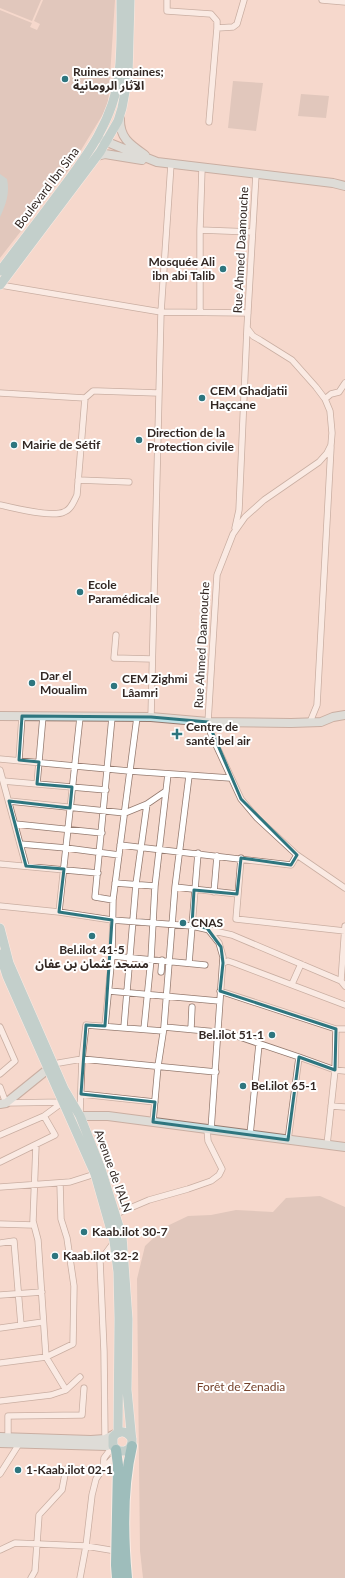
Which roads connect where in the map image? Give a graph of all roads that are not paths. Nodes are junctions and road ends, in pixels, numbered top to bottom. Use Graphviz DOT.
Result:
graph roads {
  1 [pos="121,0"];
  2 [pos="130,0"];
  3 [pos="167,0"];
  4 [pos="244,0"];
  5 [pos="322,0"];
  6 [pos="345,2"];
  7 [pos="217,28"];
  8 [pos="120,113"];
  9 [pos="208,122"];
  10 [pos="97,138"];
  11 [pos="106,142"];
  12 [pos="97,156"];
  13 [pos="157,162"];
  14 [pos="170,164"];
  15 [pos="202,168"];
  16 [pos="256,174"];
  17 [pos="345,186"];
  18 [pos="200,230"];
  19 [pos="252,232"];
  20 [pos="0,271"];
  21 [pos="0,285"];
  22 [pos="161,312"];
  23 [pos="200,312"];
  24 [pos="248,313"];
  25 [pos="247,328"];
  26 [pos="345,383"];
  27 [pos="0,393"];
  28 [pos="158,393"];
  29 [pos="85,398"];
  30 [pos="325,399"];
  31 [pos="331,445"];
  32 [pos="78,480"];
  33 [pos="129,482"];
  34 [pos="0,505"];
  35 [pos="233,534"];
  36 [pos="116,635"];
  37 [pos="152,659"];
  38 [pos="345,715"];
  39 [pos="0,716"];
  40 [pos="22,716"];
  41 [pos="43,716"];
  42 [pos="80,717"];
  43 [pos="112,717"];
  44 [pos="137,717"];
  45 [pos="151,718"];
  46 [pos="208,722"];
  47 [pos="310,722"];
  48 [pos="0,759"];
  49 [pos="19,760"];
  50 [pos="39,762"];
  51 [pos="74,765"];
  52 [pos="108,768"];
  53 [pos="0,770"];
  54 [pos="129,771"];
  55 [pos="168,774"];
  56 [pos="188,776"];
  57 [pos="230,778"];
  58 [pos="3,782"];
  59 [pos="38,784"];
  60 [pos="72,787"];
  61 [pos="106,790"];
  62 [pos="166,791"];
  63 [pos="9,801"];
  64 [pos="147,804"];
  65 [pos="70,808"];
  66 [pos="104,812"];
  67 [pos="125,813"];
  68 [pos="15,824"];
  69 [pos="68,830"];
  70 [pos="102,833"];
  71 [pos="20,844"];
  72 [pos="120,844"];
  73 [pos="141,847"];
  74 [pos="66,848"];
  75 [pos="159,849"];
  76 [pos="180,851"];
  77 [pos="100,853"];
  78 [pos="198,854"];
  79 [pos="119,855"];
  80 [pos="218,856"];
  81 [pos="297,856"];
  82 [pos="241,858"];
  83 [pos="0,864"];
  84 [pos="26,866"];
  85 [pos="64,869"];
  86 [pos="98,873"];
  87 [pos="115,883"];
  88 [pos="136,884"];
  89 [pos="155,886"];
  90 [pos="175,887"];
  91 [pos="345,888"];
  92 [pos="194,890"];
  93 [pos="214,892"];
  94 [pos="237,894"];
  95 [pos="113,900"];
  96 [pos="0,906"];
  97 [pos="59,912"];
  98 [pos="112,920"];
  99 [pos="134,922"];
  100 [pos="154,923"];
  101 [pos="173,924"];
  102 [pos="192,926"];
  103 [pos="345,926"];
  104 [pos="0,928"];
  105 [pos="207,928"];
  106 [pos="345,931"];
  107 [pos="0,954"];
  108 [pos="112,956"];
  109 [pos="131,957"];
  110 [pos="151,959"];
  111 [pos="162,960"];
  112 [pos="170,961"];
  113 [pos="189,963"];
  114 [pos="223,963"];
  115 [pos="301,964"];
  116 [pos="205,965"];
  117 [pos="343,968"];
  118 [pos="161,972"];
  119 [pos="341,981"];
  120 [pos="292,984"];
  121 [pos="345,986"];
  122 [pos="109,991"];
  123 [pos="220,991"];
  124 [pos="128,993"];
  125 [pos="148,995"];
  126 [pos="167,996"];
  127 [pos="219,1001"];
  128 [pos="345,1005"];
  129 [pos="192,1007"];
  130 [pos="105,1026"];
  131 [pos="0,1027"];
  132 [pos="124,1027"];
  133 [pos="144,1029"];
  134 [pos="164,1029"];
  135 [pos="191,1029"];
  136 [pos="336,1029"];
  137 [pos="345,1029"];
  138 [pos="218,1031"];
  139 [pos="259,1044"];
  140 [pos="299,1057"];
  141 [pos="82,1060"];
  142 [pos="50,1066"];
  143 [pos="158,1066"];
  144 [pos="335,1070"];
  145 [pos="345,1071"];
  146 [pos="216,1072"];
  147 [pos="0,1074"];
  148 [pos="0,1087"];
  149 [pos="81,1094"];
  150 [pos="63,1102"];
  151 [pos="155,1102"];
  152 [pos="2,1104"];
  153 [pos="331,1106"];
  154 [pos="345,1107"];
  155 [pos="44,1116"];
  156 [pos="80,1116"];
  157 [pos="153,1122"];
  158 [pos="209,1130"];
  159 [pos="0,1135"];
  160 [pos="250,1135"];
  161 [pos="288,1140"];
  162 [pos="36,1145"];
  163 [pos="327,1146"];
  164 [pos="345,1147"];
  165 [pos="0,1162"];
  166 [pos="95,1174"];
  167 [pos="60,1183"];
  168 [pos="34,1184"];
  169 [pos="0,1187"];
  170 [pos="116,1214"];
  171 [pos="0,1224"];
  172 [pos="33,1224"];
  173 [pos="114,1241"];
  174 [pos="0,1243"];
  175 [pos="42,1292"];
  176 [pos="18,1294"];
  177 [pos="0,1295"];
  178 [pos="43,1322"];
  179 [pos="21,1325"];
  180 [pos="0,1328"];
  181 [pos="46,1357"];
  182 [pos="0,1363"];
  183 [pos="80,1377"];
  184 [pos="84,1388"];
  185 [pos="66,1390"];
  186 [pos="0,1401"];
  187 [pos="117,1433"];
  188 [pos="4,1437"];
  189 [pos="132,1442"];
  190 [pos="0,1443"];
  191 [pos="19,1444"];
  192 [pos="114,1448"];
  193 [pos="102,1470"];
  194 [pos="0,1474"];
  195 [pos="38,1545"];
  196 [pos="86,1546"];
  197 [pos="0,1550"];
  198 [pos="116,1550"];
  199 [pos="31,1578"];
  200 [pos="80,1578"];
  201 [pos="117,1578"];
  202 [pos="127,1578"];
  1 -- 10 [label="main road, Boulevard Ibn Sina"];
  2 -- 8 [label="main road"];
  3 -- 7 [label="street"];
  4 -- 7 [label="street"];
  5 -- 6 [label="street"];
  7 -- 9 [label="street"];
  8 -- 11 [label="main road"];
  8 -- 13 [label="street"];
  10 -- 11 [label="street"];
  10 -- 20 [label="main road, Boulevard Ibn Sina"];
  11 -- 12 [label="main road"];
  11 -- 13 [label="street"];
  12 -- 13 [label="street"];
  12 -- 21 [label="main road"];
  13 -- 14 [label="street"];
  14 -- 15 [label="street"];
  14 -- 22 [label="street"];
  15 -- 16 [label="street"];
  15 -- 18 [label="street"];
  16 -- 17 [label="street"];
  16 -- 19 [label="street, Rue Ahmed Daamouche"];
  18 -- 19 [label="street"];
  18 -- 23 [label="street"];
  19 -- 24 [label="street, Rue Ahmed Daamouche"];
  21 -- 22 [label="street"];
  22 -- 23 [label="street"];
  22 -- 28 [label="street"];
  23 -- 24 [label="street"];
  24 -- 25 [label="street, Rue Ahmed Daamouche"];
  25 -- 30 [label="street, Rue Ahmed Daamouche"];
  25 -- 35 [label="street"];
  26 -- 30 [label="street"];
  27 -- 29 [label="street"];
  28 -- 29 [label="street"];
  28 -- 37 [label="street"];
  29 -- 32 [label="street"];
  30 -- 31 [label="street, Rue Ahmed Daamouche"];
  31 -- 35 [label="street, Rue Ahmed Daamouche"];
  31 -- 47 [label="street"];
  32 -- 33 [label="street"];
  32 -- 34 [label="street"];
  35 -- 46 [label="street, Rue Ahmed Daamouche"];
  36 -- 37 [label="street"];
  37 -- 45 [label="street"];
  38 -- 47 [label="street"];
  39 -- 40 [label="street"];
  40 -- 41 [label="street"];
  40 -- 49 [label="street"];
  41 -- 42 [label="street"];
  41 -- 50 [label="street"];
  42 -- 43 [label="street"];
  42 -- 51 [label="street"];
  43 -- 44 [label="street"];
  43 -- 52 [label="street"];
  44 -- 45 [label="street"];
  44 -- 54 [label="street"];
  45 -- 46 [label="street"];
  46 -- 47 [label="street"];
  46 -- 57 [label="street"];
  48 -- 49 [label="street"];
  49 -- 50 [label="street"];
  50 -- 51 [label="street"];
  50 -- 59 [label="street"];
  51 -- 52 [label="street"];
  51 -- 60 [label="street"];
  52 -- 54 [label="street"];
  52 -- 61 [label="street"];
  53 -- 58 [label="street"];
  54 -- 55 [label="street"];
  54 -- 67 [label="street"];
  55 -- 56 [label="street"];
  55 -- 62 [label="street"];
  56 -- 57 [label="street"];
  56 -- 76 [label="street"];
  57 -- 81 [label="street"];
  58 -- 59 [label="street"];
  58 -- 63 [label="street"];
  59 -- 60 [label="street"];
  60 -- 61 [label="street"];
  60 -- 65 [label="street"];
  61 -- 66 [label="street"];
  62 -- 64 [label="street"];
  62 -- 75 [label="street"];
  63 -- 65 [label="street"];
  63 -- 68 [label="street"];
  64 -- 67 [label="street"];
  64 -- 73 [label="street"];
  65 -- 66 [label="street"];
  65 -- 69 [label="street"];
  66 -- 67 [label="street"];
  66 -- 70 [label="street"];
  67 -- 72 [label="street"];
  68 -- 69 [label="street"];
  68 -- 71 [label="street"];
  69 -- 70 [label="street"];
  69 -- 74 [label="street"];
  70 -- 77 [label="street"];
  71 -- 74 [label="street"];
  71 -- 84 [label="street"];
  72 -- 73 [label="street"];
  72 -- 79 [label="street"];
  73 -- 75 [label="street"];
  73 -- 88 [label="street"];
  74 -- 77 [label="street"];
  74 -- 85 [label="street"];
  75 -- 76 [label="street"];
  75 -- 89 [label="street"];
  76 -- 78 [label="street"];
  76 -- 90 [label="street"];
  77 -- 79 [label="street"];
  77 -- 86 [label="street"];
  78 -- 80 [label="street"];
  78 -- 92 [label="street"];
  79 -- 87 [label="street"];
  80 -- 82 [label="street"];
  80 -- 93 [label="street"];
  81 -- 82 [label="street"];
  81 -- 91 [label="street"];
  82 -- 94 [label="street"];
  83 -- 84 [label="street"];
  84 -- 85 [label="street"];
  85 -- 86 [label="street"];
  85 -- 97 [label="street"];
  86 -- 95 [label="street"];
  87 -- 88 [label="street"];
  87 -- 95 [label="street"];
  88 -- 89 [label="street"];
  88 -- 99 [label="street"];
  89 -- 100 [label="street"];
  90 -- 92 [label="street"];
  90 -- 101 [label="street"];
  92 -- 93 [label="street"];
  92 -- 102 [label="street"];
  93 -- 94 [label="street"];
  94 -- 106 [label="street"];
  95 -- 98 [label="street"];
  96 -- 97 [label="street"];
  97 -- 98 [label="street"];
  98 -- 99 [label="street"];
  98 -- 108 [label="street"];
  99 -- 100 [label="street"];
  99 -- 109 [label="street"];
  100 -- 101 [label="street"];
  100 -- 110 [label="street"];
  101 -- 102 [label="street"];
  101 -- 112 [label="street"];
  102 -- 105 [label="street"];
  102 -- 113 [label="street"];
  103 -- 106 [label="street"];
  104 -- 142 [label="main road, Avenue de l'ALN"];
  105 -- 114 [label="street"];
  105 -- 115 [label="street"];
  106 -- 117 [label="street"];
  107 -- 142 [label="main road"];
  108 -- 109 [label="street"];
  108 -- 122 [label="street"];
  109 -- 110 [label="street"];
  109 -- 124 [label="street"];
  110 -- 111 [label="street"];
  110 -- 125 [label="street"];
  111 -- 112 [label="street"];
  111 -- 118 [label="street"];
  112 -- 113 [label="street"];
  112 -- 126 [label="street"];
  113 -- 116 [label="street"];
  114 -- 120 [label="street"];
  114 -- 123 [label="street"];
  115 -- 119 [label="street"];
  115 -- 120 [label="street"];
  117 -- 119 [label="street"];
  119 -- 121 [label="street"];
  120 -- 128 [label="street"];
  122 -- 124 [label="street"];
  122 -- 130 [label="street"];
  123 -- 127 [label="street"];
  123 -- 136 [label="street"];
  124 -- 125 [label="street"];
  124 -- 132 [label="street"];
  125 -- 126 [label="street"];
  125 -- 133 [label="street"];
  126 -- 127 [label="street"];
  126 -- 134 [label="street"];
  127 -- 138 [label="street"];
  129 -- 135 [label="street"];
  130 -- 132 [label="street"];
  130 -- 141 [label="street"];
  131 -- 147 [label="street"];
  132 -- 133 [label="street"];
  133 -- 134 [label="street"];
  134 -- 135 [label="street"];
  134 -- 143 [label="street"];
  135 -- 138 [label="street"];
  136 -- 137 [label="street"];
  136 -- 144 [label="street"];
  138 -- 139 [label="street"];
  138 -- 146 [label="street"];
  139 -- 140 [label="street"];
  139 -- 160 [label="street"];
  140 -- 144 [label="street"];
  140 -- 161 [label="street"];
  141 -- 142 [label="street"];
  141 -- 143 [label="street"];
  141 -- 149 [label="street"];
  142 -- 150 [label="main road"];
  142 -- 152 [label="street"];
  142 -- 156 [label="main road, Avenue de l'ALN"];
  143 -- 146 [label="street"];
  143 -- 151 [label="street"];
  144 -- 145 [label="street"];
  144 -- 153 [label="street"];
  146 -- 158 [label="street"];
  148 -- 152 [label="street"];
  149 -- 151 [label="street"];
  149 -- 156 [label="street"];
  150 -- 152 [label="street"];
  150 -- 155 [label="street"];
  150 -- 166 [label="main road"];
  151 -- 157 [label="street"];
  153 -- 154 [label="street"];
  153 -- 163 [label="street"];
  155 -- 159 [label="street"];
  155 -- 162 [label="street"];
  156 -- 157 [label="street"];
  156 -- 170 [label="main road, Avenue de l'ALN"];
  157 -- 158 [label="street"];
  158 -- 160 [label="street"];
  158 -- 170 [label="street"];
  160 -- 161 [label="street"];
  161 -- 163 [label="street"];
  162 -- 165 [label="street"];
  162 -- 168 [label="street"];
  163 -- 164 [label="street"];
  166 -- 167 [label="street"];
  166 -- 173 [label="main road"];
  167 -- 168 [label="street"];
  167 -- 181 [label="street"];
  168 -- 169 [label="street"];
  168 -- 172 [label="street"];
  170 -- 189 [label="main road, Avenue de l'ALN"];
  171 -- 172 [label="street"];
  172 -- 175 [label="street"];
  173 -- 187 [label="main road"];
  173 -- 192 [label="street"];
  174 -- 176 [label="street"];
  175 -- 176 [label="street"];
  175 -- 178 [label="street"];
  176 -- 177 [label="street"];
  176 -- 179 [label="street"];
  178 -- 179 [label="street"];
  178 -- 181 [label="street"];
  179 -- 180 [label="street"];
  181 -- 182 [label="street"];
  181 -- 185 [label="street"];
  183 -- 185 [label="street"];
  184 -- 188 [label="street"];
  185 -- 186 [label="street"];
  187 -- 189 [label="main road"];
  187 -- 192 [label="main road"];
  188 -- 192 [label="street"];
  189 -- 192 [label="main road"];
  189 -- 202 [label="highway"];
  190 -- 191 [label="street"];
  191 -- 192 [label="street"];
  191 -- 194 [label="street"];
  192 -- 193 [label="street"];
  192 -- 193 [label="street"];
  192 -- 198 [label="highway"];
  193 -- 195 [label="street"];
  193 -- 196 [label="street"];
  195 -- 196 [label="street"];
  195 -- 197 [label="street"];
  195 -- 199 [label="street"];
  196 -- 198 [label="street"];
  196 -- 200 [label="street"];
  198 -- 201 [label="highway"];
}
